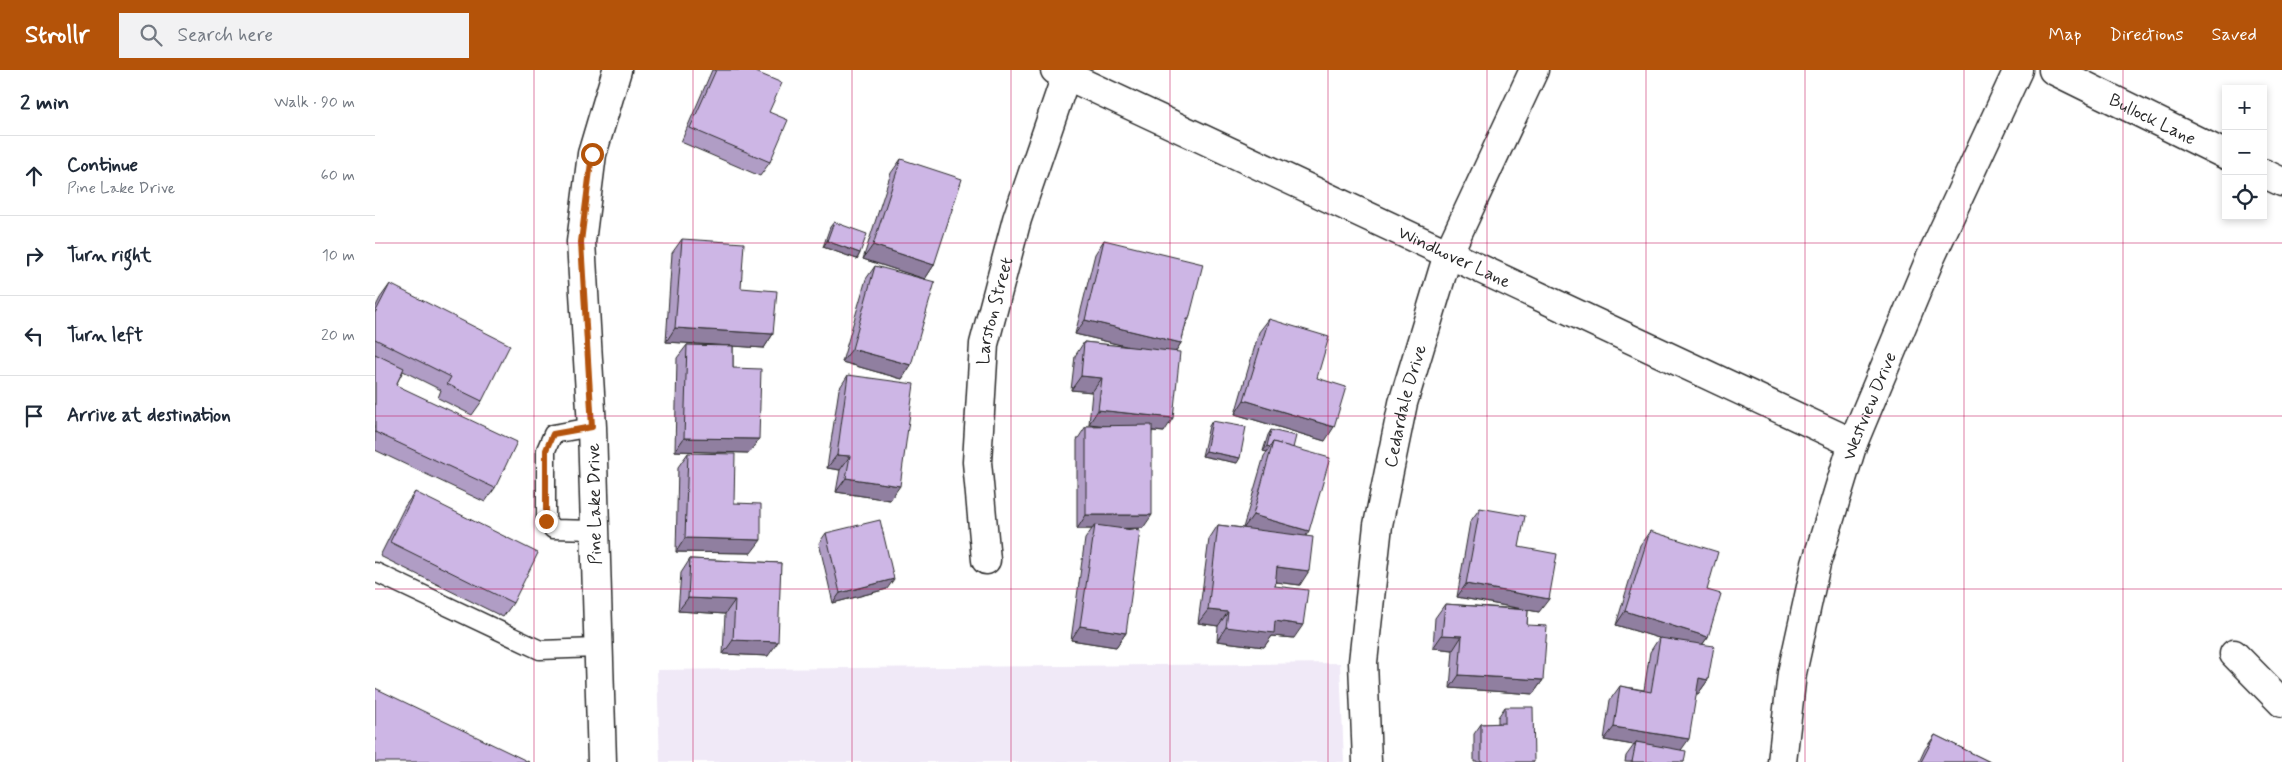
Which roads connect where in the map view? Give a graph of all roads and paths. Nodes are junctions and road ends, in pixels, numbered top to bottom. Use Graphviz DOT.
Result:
graph roads {
  1 [pos="617,70"];
  2 [pos="1534,70"];
  3 [pos="2017,70"];
  4 [pos="2053,70"];
  5 [pos="1063,72"];
  6 [pos="2222,153"];
  7 [pos="2267,175"];
  8 [pos="2282,182"];
  9 [pos="1448,254"];
  10 [pos="592,427"];
  11 [pos="1853,443"];
  12 [pos="595,530"];
  13 [pos="986,560"];
  14 [pos="375,572"];
  15 [pos="598,648"];
  16 [pos="2234,654"];
  17 [pos="2282,703"];
  18 [pos="601,762"];
  19 [pos="1367,762"];
  20 [pos="1782,762"];
  1 -- 10 [label="street, Pine Lake Drive"];
  2 -- 9 [label="street, Cedardale Drive"];
  3 -- 11 [label="street, Westview Drive"];
  4 -- 6 [label="street, Bullock Lane"];
  5 -- 9 [label="street, Windhover Lane"];
  5 -- 13 [label="street, Larston Street"];
  7 -- 8 [label="street"];
  9 -- 11 [label="street, Windhover Lane"];
  9 -- 19 [label="street, Cedardale Drive"];
  10 -- 12 [label="street, Pine Lake Drive"];
  10 -- 12 [label="lane"];
  11 -- 20 [label="street, Westview Drive"];
  12 -- 15 [label="street, Pine Lake Drive"];
  14 -- 15 [label="lane"];
  15 -- 18 [label="street, Pine Lake Drive"];
  16 -- 17 [label="street"];
}
